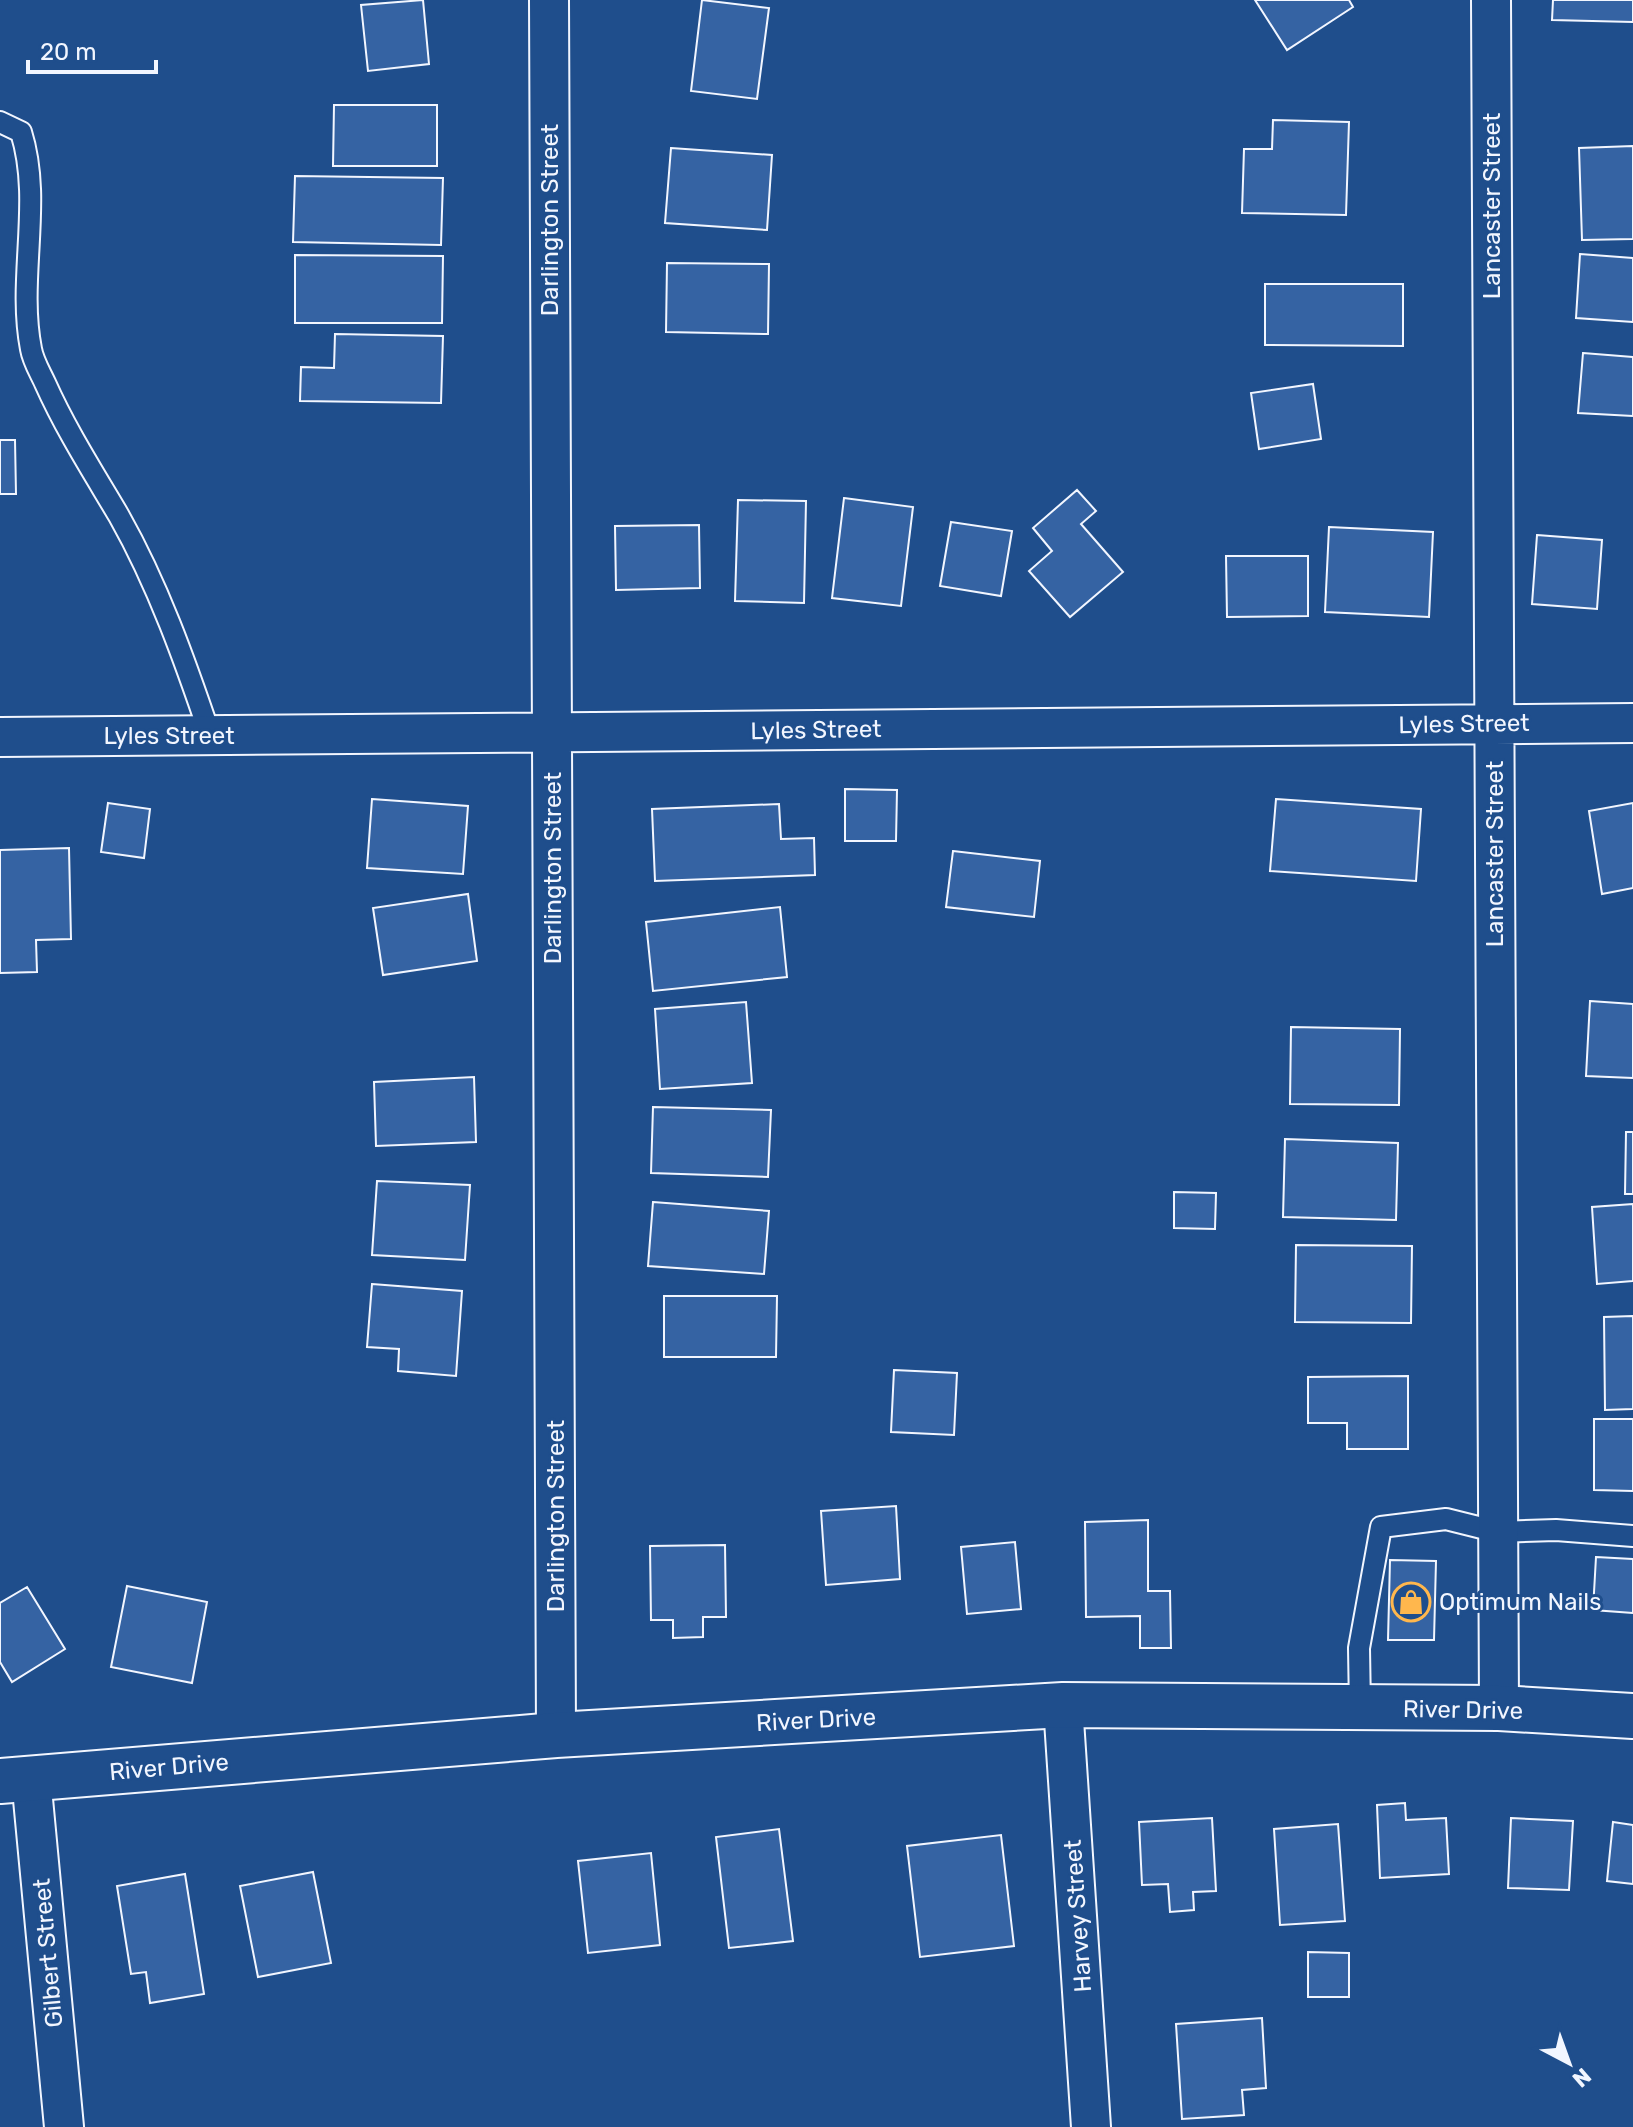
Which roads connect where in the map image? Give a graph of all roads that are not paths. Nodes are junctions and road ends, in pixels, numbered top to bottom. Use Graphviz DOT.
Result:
graph roads {
  1 [pos="549,0"];
  2 [pos="1491,0"];
  3 [pos="0,122"];
  4 [pos="1633,723"];
  5 [pos="1494,724"];
  6 [pos="552,732"];
  7 [pos="210,735"];
  8 [pos="0,737"];
  9 [pos="1498,1532"];
  10 [pos="1633,1536"];
  11 [pos="1063,1705"];
  12 [pos="1499,1708"];
  13 [pos="1360,1709"];
  14 [pos="1633,1716"];
  15 [pos="556,1735"];
  16 [pos="16,1780"];
  17 [pos="64,2127"];
  18 [pos="1091,2127"];
  1 -- 6 [label="street, Darlington Street"];
  2 -- 5 [label="street, Lancaster Street"];
  3 -- 7 [label="lane"];
  4 -- 5 [label="street, Lyles Street"];
  5 -- 6 [label="street, Lyles Street"];
  5 -- 9 [label="street, Lancaster Street"];
  6 -- 7 [label="street, Lyles Street"];
  6 -- 15 [label="street, Darlington Street"];
  7 -- 8 [label="street, Lyles Street"];
  9 -- 10 [label="lane"];
  9 -- 12 [label="street, Lancaster Street"];
  9 -- 13 [label="lane"];
  11 -- 13 [label="main road, River Drive"];
  11 -- 15 [label="main road, River Drive"];
  11 -- 18 [label="street, Harvey Street"];
  12 -- 13 [label="main road, River Drive"];
  12 -- 14 [label="main road, River Drive"];
  15 -- 16 [label="main road, River Drive"];
  16 -- 17 [label="street, Gilbert Street"];
}
